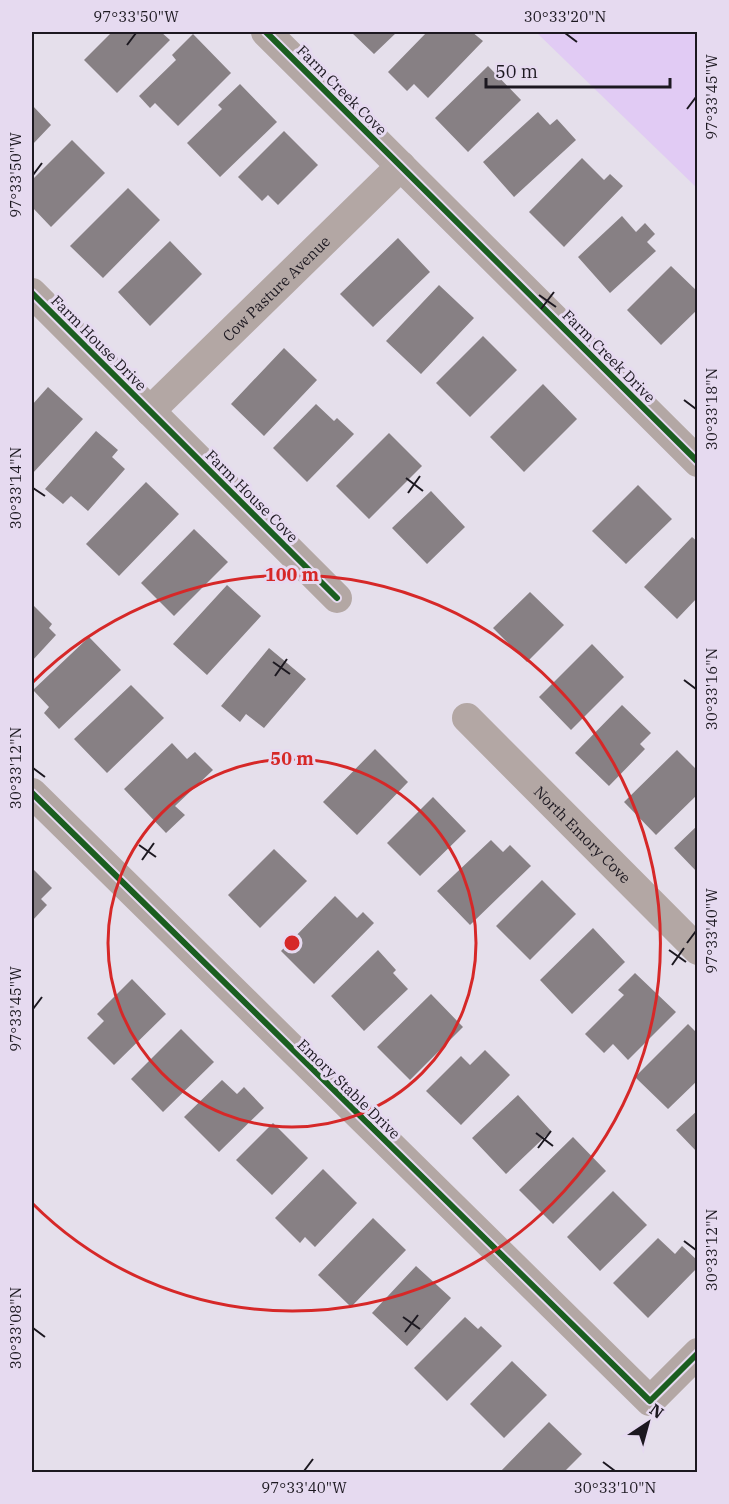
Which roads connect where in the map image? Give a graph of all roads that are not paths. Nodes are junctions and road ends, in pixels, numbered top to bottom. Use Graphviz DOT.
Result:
graph roads {
  1 [pos="266,32"];
  2 [pos="401,166"];
  3 [pos="32,293"];
  4 [pos="150,411"];
  5 [pos="698,462"];
  6 [pos="337,598"];
  7 [pos="467,718"];
  8 [pos="32,793"];
  9 [pos="698,950"];
  10 [pos="698,1353"];
  1 -- 2 [label="street, Farm Creek Cove"];
  2 -- 4 [label="street, Cow Pasture Avenue"];
  2 -- 5 [label="street, Farm Creek Drive"];
  3 -- 4 [label="street, Farm House Drive"];
  4 -- 6 [label="street, Farm House Cove"];
  7 -- 9 [label="street, North Emory Cove"];
  8 -- 10 [label="street, Emory Stable Drive"];
}
